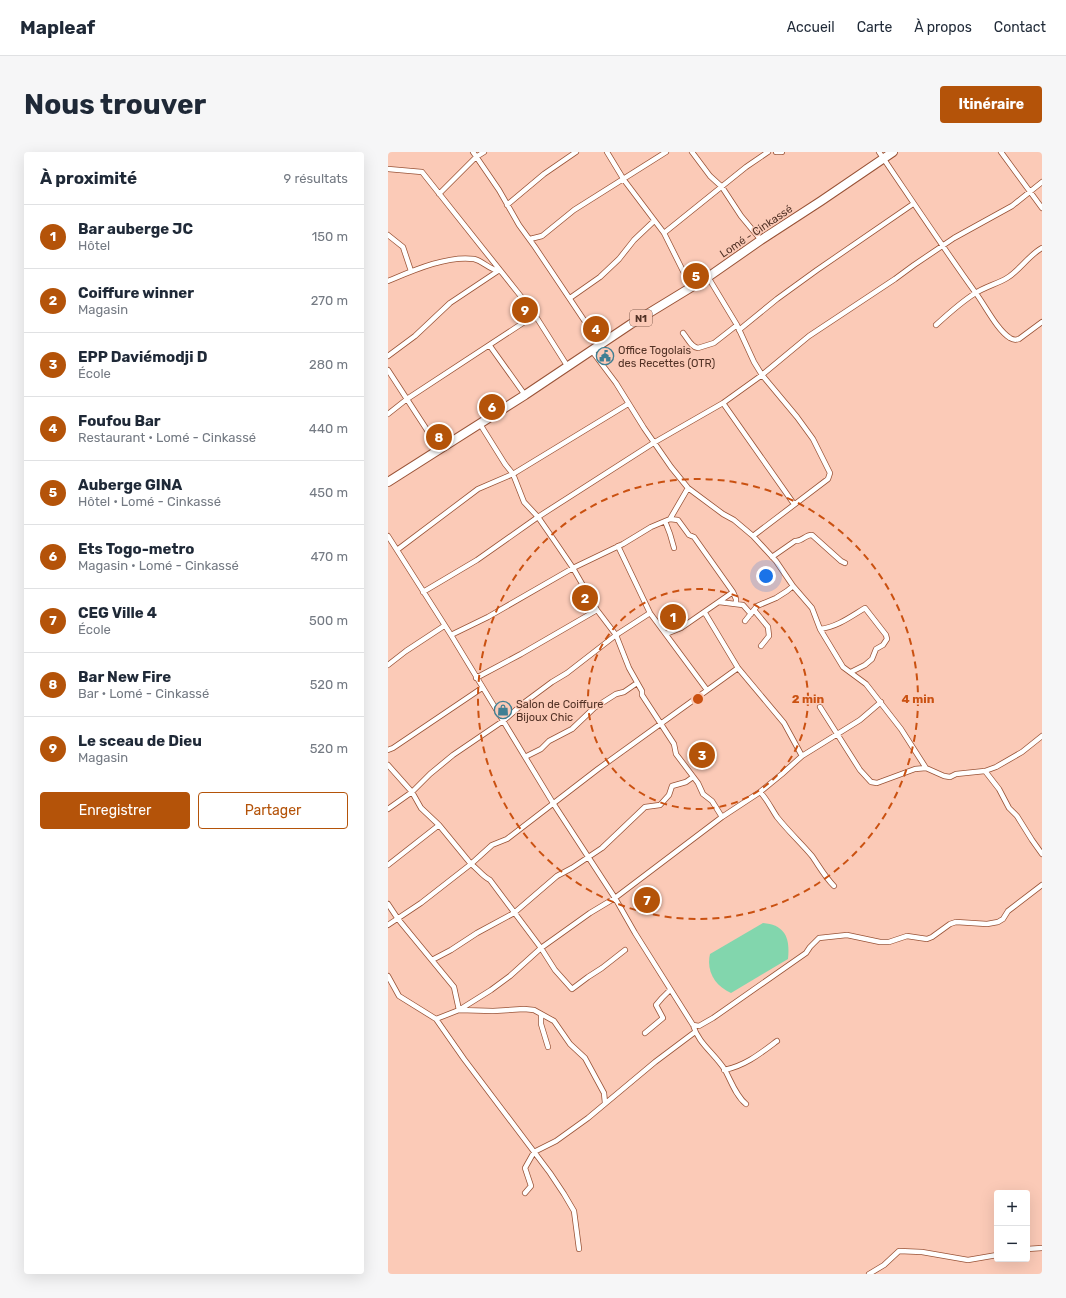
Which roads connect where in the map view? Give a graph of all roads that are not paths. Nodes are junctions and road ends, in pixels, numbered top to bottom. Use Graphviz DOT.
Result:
graph roads {
  1 [pos="484,152"];
  2 [pos="576,152"];
  3 [pos="607,152"];
  4 [pos="666,152"];
  5 [pos="692,152"];
  6 [pos="768,152"];
  7 [pos="776,152"];
  8 [pos="782,152"];
  9 [pos="893,152"];
  10 [pos="1001,152"];
  11 [pos="474,154"];
  12 [pos="881,156"];
  13 [pos="388,169"];
  14 [pos="624,180"];
  15 [pos="1042,182"];
  16 [pos="722,187"];
  17 [pos="1030,191"];
  18 [pos="440,194"];
  19 [pos="913,204"];
  20 [pos="507,205"];
  21 [pos="1042,208"];
  22 [pos="654,221"];
  23 [pos="664,233"];
  24 [pos="388,235"];
  25 [pos="530,239"];
  26 [pos="761,240"];
  27 [pos="942,246"];
  28 [pos="1042,248"];
  29 [pos="411,271"];
  30 [pos="499,271"];
  31 [pos="708,277"];
  32 [pos="388,281"];
  33 [pos="692,287"];
  34 [pos="976,293"];
  35 [pos="570,298"];
  36 [pos="535,315"];
  37 [pos="1042,322"];
  38 [pos="936,325"];
  39 [pos="738,328"];
  40 [pos="683,333"];
  41 [pos="609,340"];
  42 [pos="490,346"];
  43 [pos="592,351"];
  44 [pos="388,356"];
  45 [pos="568,367"];
  46 [pos="388,370"];
  47 [pos="762,375"];
  48 [pos="525,395"];
  49 [pos="408,399"];
  50 [pos="723,402"];
  51 [pos="628,404"];
  52 [pos="388,414"];
  53 [pos="480,424"];
  54 [pos="654,442"];
  55 [pos="440,448"];
  56 [pos="513,474"];
  57 [pos="388,482"];
  58 [pos="688,488"];
  59 [pos="794,504"];
  60 [pos="538,517"];
  61 [pos="670,519"];
  62 [pos="665,521"];
  63 [pos="388,536"];
  64 [pos="753,536"];
  65 [pos="618,546"];
  66 [pos="674,548"];
  67 [pos="397,550"];
  68 [pos="772,557"];
  69 [pos="845,563"];
  70 [pos="573,568"];
  71 [pos="793,586"];
  72 [pos="423,592"];
  73 [pos="733,592"];
  74 [pos="719,602"];
  75 [pos="736,604"];
  76 [pos="597,610"];
  77 [pos="705,612"];
  78 [pos="753,612"];
  79 [pos="650,613"];
  80 [pos="745,621"];
  81 [pos="444,626"];
  82 [pos="820,628"];
  83 [pos="666,634"];
  84 [pos="450,635"];
  85 [pos="616,635"];
  86 [pos="761,646"];
  87 [pos="388,665"];
  88 [pos="738,668"];
  89 [pos="851,672"];
  90 [pos="476,678"];
  91 [pos="637,683"];
  92 [pos="482,688"];
  93 [pos="707,690"];
  94 [pos="881,702"];
  95 [pos="820,707"];
  96 [pos="503,721"];
  97 [pos="661,723"];
  98 [pos="838,734"];
  99 [pos="1042,736"];
  100 [pos="388,750"];
  101 [pos="802,756"];
  102 [pos="525,758"];
  103 [pos="388,765"];
  104 [pos="926,768"];
  105 [pos="985,771"];
  106 [pos="693,777"];
  107 [pos="412,792"];
  108 [pos="760,792"];
  109 [pos="553,803"];
  110 [pos="388,809"];
  111 [pos="722,817"];
  112 [pos="440,824"];
  113 [pos="1042,854"];
  114 [pos="588,857"];
  115 [pos="471,864"];
  116 [pos="388,865"];
  117 [pos="1042,885"];
  118 [pos="834,886"];
  119 [pos="615,898"];
  120 [pos="388,904"];
  121 [pos="514,913"];
  122 [pos="398,919"];
  123 [pos="388,925"];
  124 [pos="542,948"];
  125 [pos="625,950"];
  126 [pos="432,960"];
  127 [pos="388,976"];
  128 [pos="670,990"];
  129 [pos="459,1010"];
  130 [pos="541,1014"];
  131 [pos="436,1020"];
  132 [pos="693,1024"];
  133 [pos="695,1032"];
  134 [pos="646,1033"];
  135 [pos="777,1041"];
  136 [pos="548,1047"];
  137 [pos="724,1070"];
  138 [pos="605,1103"];
  139 [pos="746,1104"];
  140 [pos="534,1152"];
  141 [pos="525,1193"];
  142 [pos="1042,1248"];
  143 [pos="580,1249"];
  144 [pos="1030,1249"];
  145 [pos="994,1256"];
  146 [pos="869,1274"];
  1 -- 11 [label="street"];
  2 -- 20 [label="street"];
  3 -- 14 [label="street"];
  4 -- 14 [label="street"];
  5 -- 16 [label="street"];
  6 -- 16 [label="street"];
  7 -- 8 [label="street"];
  9 -- 12 [label="highway, Lomé - Cinkassé / N1"];
  10 -- 17 [label="street"];
  11 -- 18 [label="street"];
  11 -- 20 [label="street"];
  12 -- 19 [label="street"];
  12 -- 26 [label="highway, Lomé - Cinkassé / N1"];
  13 -- 18 [label="street"];
  14 -- 22 [label="street"];
  14 -- 25 [label="street"];
  15 -- 17 [label="street"];
  16 -- 23 [label="street"];
  16 -- 26 [label="street"];
  17 -- 21 [label="street"];
  17 -- 27 [label="street"];
  18 -- 30 [label="street"];
  19 -- 27 [label="street"];
  19 -- 39 [label="street"];
  20 -- 25 [label="street"];
  22 -- 23 [label="street"];
  22 -- 35 [label="street"];
  23 -- 33 [label="street"];
  24 -- 29 [label="street"];
  25 -- 35 [label="street"];
  26 -- 31 [label="highway, Lomé - Cinkassé / N1"];
  27 -- 34 [label="street"];
  27 -- 47 [label="street"];
  28 -- 34 [label="street"];
  29 -- 30 [label="street"];
  29 -- 32 [label="street"];
  30 -- 36 [label="street"];
  30 -- 44 [label="street"];
  31 -- 33 [label="highway, Lomé - Cinkassé / N1"];
  31 -- 39 [label="street"];
  33 -- 41 [label="highway, Lomé - Cinkassé / N1"];
  34 -- 37 [label="street"];
  34 -- 38 [label="street"];
  35 -- 41 [label="street"];
  36 -- 42 [label="street"];
  36 -- 45 [label="street"];
  39 -- 40 [label="street"];
  39 -- 47 [label="street"];
  41 -- 43 [label="highway, Lomé - Cinkassé / N1"];
  42 -- 48 [label="street"];
  42 -- 49 [label="street"];
  43 -- 45 [label="highway, Lomé - Cinkassé / N1"];
  43 -- 51 [label="street"];
  45 -- 48 [label="highway, Lomé - Cinkassé / N1"];
  46 -- 49 [label="street"];
  47 -- 50 [label="street"];
  47 -- 59 [label="street"];
  48 -- 53 [label="highway, Lomé - Cinkassé / N1"];
  49 -- 52 [label="street"];
  49 -- 55 [label="street"];
  50 -- 54 [label="street"];
  50 -- 59 [label="street"];
  51 -- 54 [label="street"];
  51 -- 56 [label="street"];
  53 -- 55 [label="highway, Lomé - Cinkassé / N1"];
  53 -- 56 [label="street"];
  54 -- 58 [label="street"];
  54 -- 60 [label="street"];
  55 -- 57 [label="highway, Lomé - Cinkassé / N1"];
  56 -- 60 [label="street"];
  56 -- 67 [label="street"];
  58 -- 61 [label="street"];
  58 -- 64 [label="street"];
  59 -- 64 [label="street"];
  60 -- 70 [label="street"];
  60 -- 72 [label="street"];
  61 -- 62 [label="street"];
  61 -- 73 [label="street"];
  62 -- 65 [label="street"];
  62 -- 66 [label="street"];
  63 -- 67 [label="street"];
  64 -- 68 [label="street"];
  65 -- 70 [label="street"];
  65 -- 79 [label="street"];
  67 -- 72 [label="street"];
  68 -- 69 [label="street"];
  68 -- 71 [label="street"];
  70 -- 76 [label="street"];
  70 -- 84 [label="street"];
  71 -- 78 [label="street"];
  71 -- 82 [label="street"];
  72 -- 81 [label="street"];
  73 -- 74 [label="street"];
  73 -- 75 [label="street"];
  74 -- 75 [label="street"];
  74 -- 77 [label="street"];
  75 -- 78 [label="street"];
  76 -- 85 [label="street"];
  76 -- 90 [label="street"];
  77 -- 83 [label="street"];
  77 -- 88 [label="street"];
  78 -- 80 [label="street"];
  78 -- 86 [label="street"];
  79 -- 83 [label="street"];
  79 -- 85 [label="street"];
  81 -- 84 [label="street"];
  81 -- 87 [label="street"];
  82 -- 89 [label="street"];
  82 -- 89 [label="street"];
  83 -- 93 [label="street"];
  84 -- 90 [label="street"];
  85 -- 91 [label="street"];
  85 -- 96 [label="street"];
  88 -- 93 [label="street"];
  88 -- 101 [label="street"];
  89 -- 94 [label="street"];
  90 -- 92 [label="street"];
  91 -- 97 [label="street"];
  91 -- 102 [label="street"];
  92 -- 96 [label="street"];
  92 -- 100 [label="street"];
  93 -- 97 [label="street"];
  94 -- 98 [label="street"];
  94 -- 104 [label="street"];
  95 -- 98 [label="street"];
  96 -- 102 [label="street"];
  96 -- 107 [label="street"];
  97 -- 106 [label="street"];
  97 -- 109 [label="street"];
  98 -- 101 [label="street"];
  98 -- 104 [label="street"];
  99 -- 105 [label="street"];
  101 -- 108 [label="street"];
  102 -- 109 [label="street"];
  103 -- 107 [label="street"];
  104 -- 105 [label="street"];
  105 -- 113 [label="street"];
  106 -- 111 [label="street"];
  106 -- 114 [label="street"];
  107 -- 110 [label="street"];
  107 -- 112 [label="street"];
  108 -- 111 [label="street"];
  108 -- 118 [label="street"];
  109 -- 114 [label="street"];
  109 -- 115 [label="street"];
  111 -- 119 [label="street"];
  112 -- 115 [label="street"];
  112 -- 116 [label="street"];
  114 -- 119 [label="street"];
  114 -- 121 [label="street"];
  115 -- 121 [label="street"];
  115 -- 122 [label="street"];
  117 -- 132 [label="street"];
  119 -- 124 [label="street"];
  119 -- 128 [label="street"];
  120 -- 122 [label="street"];
  121 -- 124 [label="street"];
  121 -- 126 [label="street"];
  122 -- 123 [label="street"];
  122 -- 126 [label="street"];
  124 -- 125 [label="street"];
  124 -- 129 [label="street"];
  126 -- 129 [label="street"];
  127 -- 131 [label="street"];
  128 -- 132 [label="street"];
  128 -- 134 [label="street"];
  129 -- 130 [label="street"];
  129 -- 131 [label="street"];
  130 -- 136 [label="street"];
  130 -- 138 [label="street"];
  131 -- 140 [label="street"];
  132 -- 133 [label="street"];
  133 -- 137 [label="street"];
  133 -- 138 [label="street"];
  135 -- 137 [label="street"];
  137 -- 139 [label="street"];
  138 -- 140 [label="street"];
  140 -- 141 [label="street"];
  140 -- 143 [label="street"];
  142 -- 144 [label="street"];
  145 -- 146 [label="street"];
}
